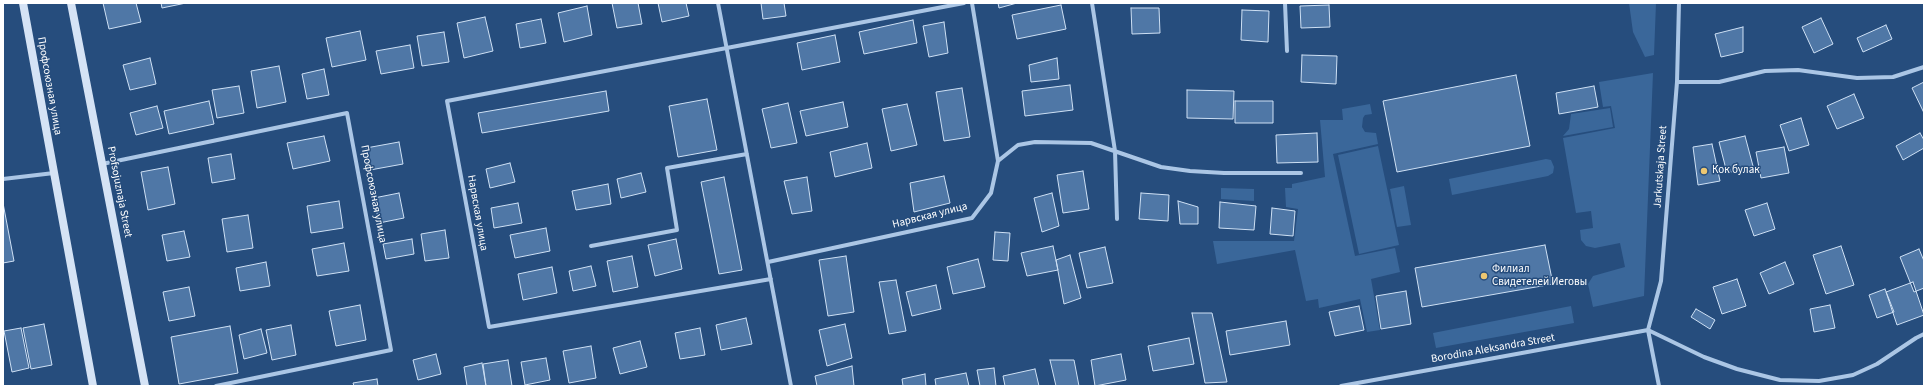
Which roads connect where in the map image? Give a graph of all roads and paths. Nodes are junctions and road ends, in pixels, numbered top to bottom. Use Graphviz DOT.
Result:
graph roads {
  1 [pos="23,3"];
  2 [pos="71,3"];
  3 [pos="718,3"];
  4 [pos="964,3"];
  5 [pos="972,3"];
  6 [pos="1092,3"];
  7 [pos="1285,3"];
  8 [pos="1679,3"];
  9 [pos="727,48"];
  10 [pos="1287,51"];
  11 [pos="1924,67"];
  12 [pos="1676,82"];
  13 [pos="1115,151"];
  14 [pos="747,154"];
  15 [pos="998,161"];
  16 [pos="102,164"];
  17 [pos="54,172"];
  18 [pos="1301,173"];
  19 [pos="3,179"];
  20 [pos="1117,219"];
  21 [pos="591,246"];
  22 [pos="768,262"];
  23 [pos="771,279"];
  24 [pos="1648,330"];
  25 [pos="1924,334"];
  26 [pos="92,386"];
  27 [pos="145,386"];
  28 [pos="216,386"];
  29 [pos="791,386"];
  30 [pos="1341,386"];
  31 [pos="1659,386"];
  1 -- 17 [label="street, Профсоюзная улица"];
  2 -- 16 [label="street, Profsojuznaja Street"];
  3 -- 9 [label="street"];
  4 -- 9 [label="street, Нарвская улица"];
  5 -- 15 [label="street, Нарвская улица"];
  6 -- 13 [label="street"];
  7 -- 10 [label="street"];
  8 -- 12 [label="street, Jarkutskaja Street"];
  9 -- 14 [label="street"];
  9 -- 23 [label="street, Нарвская улица"];
  11 -- 12 [label="street"];
  12 -- 24 [label="street, Jarkutskaja Street"];
  13 -- 15 [label="street"];
  13 -- 18 [label="street"];
  13 -- 20 [label="street"];
  14 -- 21 [label="street"];
  14 -- 22 [label="street"];
  15 -- 22 [label="street, Нарвская улица"];
  16 -- 27 [label="street, Profsojuznaja Street"];
  16 -- 28 [label="street, Профсоюзная улица"];
  17 -- 19 [label="street"];
  17 -- 26 [label="street, Профсоюзная улица"];
  22 -- 23 [label="street"];
  23 -- 29 [label="street"];
  24 -- 25 [label="street"];
  24 -- 30 [label="street, Borodina Aleksandra Street"];
  24 -- 31 [label="street"];
}
